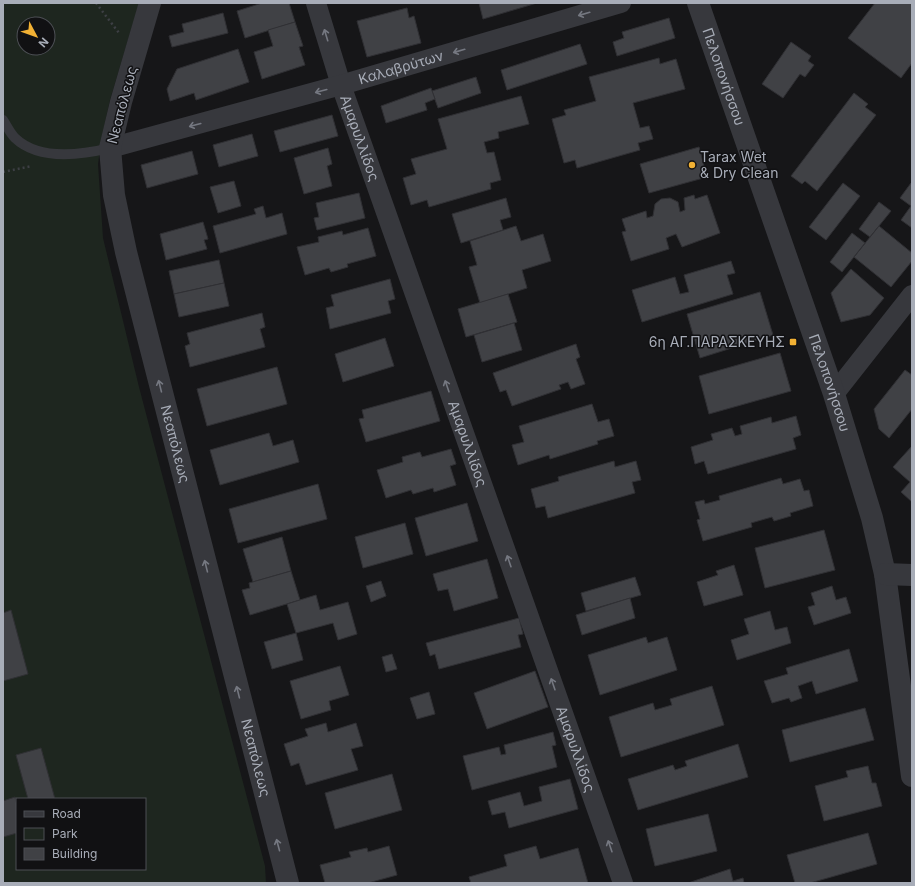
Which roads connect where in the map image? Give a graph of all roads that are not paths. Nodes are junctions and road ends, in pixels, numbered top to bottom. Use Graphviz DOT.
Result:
graph roads {
  1 [pos="150,3"];
  2 [pos="316,3"];
  3 [pos="621,3"];
  4 [pos="698,3"];
  5 [pos="341,85"];
  6 [pos="3,120"];
  7 [pos="110,148"];
  8 [pos="912,295"];
  9 [pos="834,394"];
  10 [pos="885,574"];
  11 [pos="912,575"];
  12 [pos="912,776"];
  13 [pos="288,883"];
  14 [pos="623,883"];
  1 -- 7 [label="street, Νεαπόλεως"];
  5 -- 2 [label="street, Αμαρυλλίδος, one-way"];
  3 -- 5 [label="street, Καλαβρύτων, one-way"];
  4 -- 9 [label="street, Πελοπονήσσου"];
  5 -- 7 [label="street, Καλαβρύτων, one-way"];
  14 -- 5 [label="street, Αμαρυλλίδος, one-way"];
  6 -- 7 [label="lane"];
  13 -- 7 [label="street, Νεαπόλεως, one-way"];
  8 -- 9 [label="street"];
  9 -- 10 [label="street, Πελοπονήσσου"];
  10 -- 11 [label="street"];
  10 -- 12 [label="street, Πελοπονήσσου"];
}
